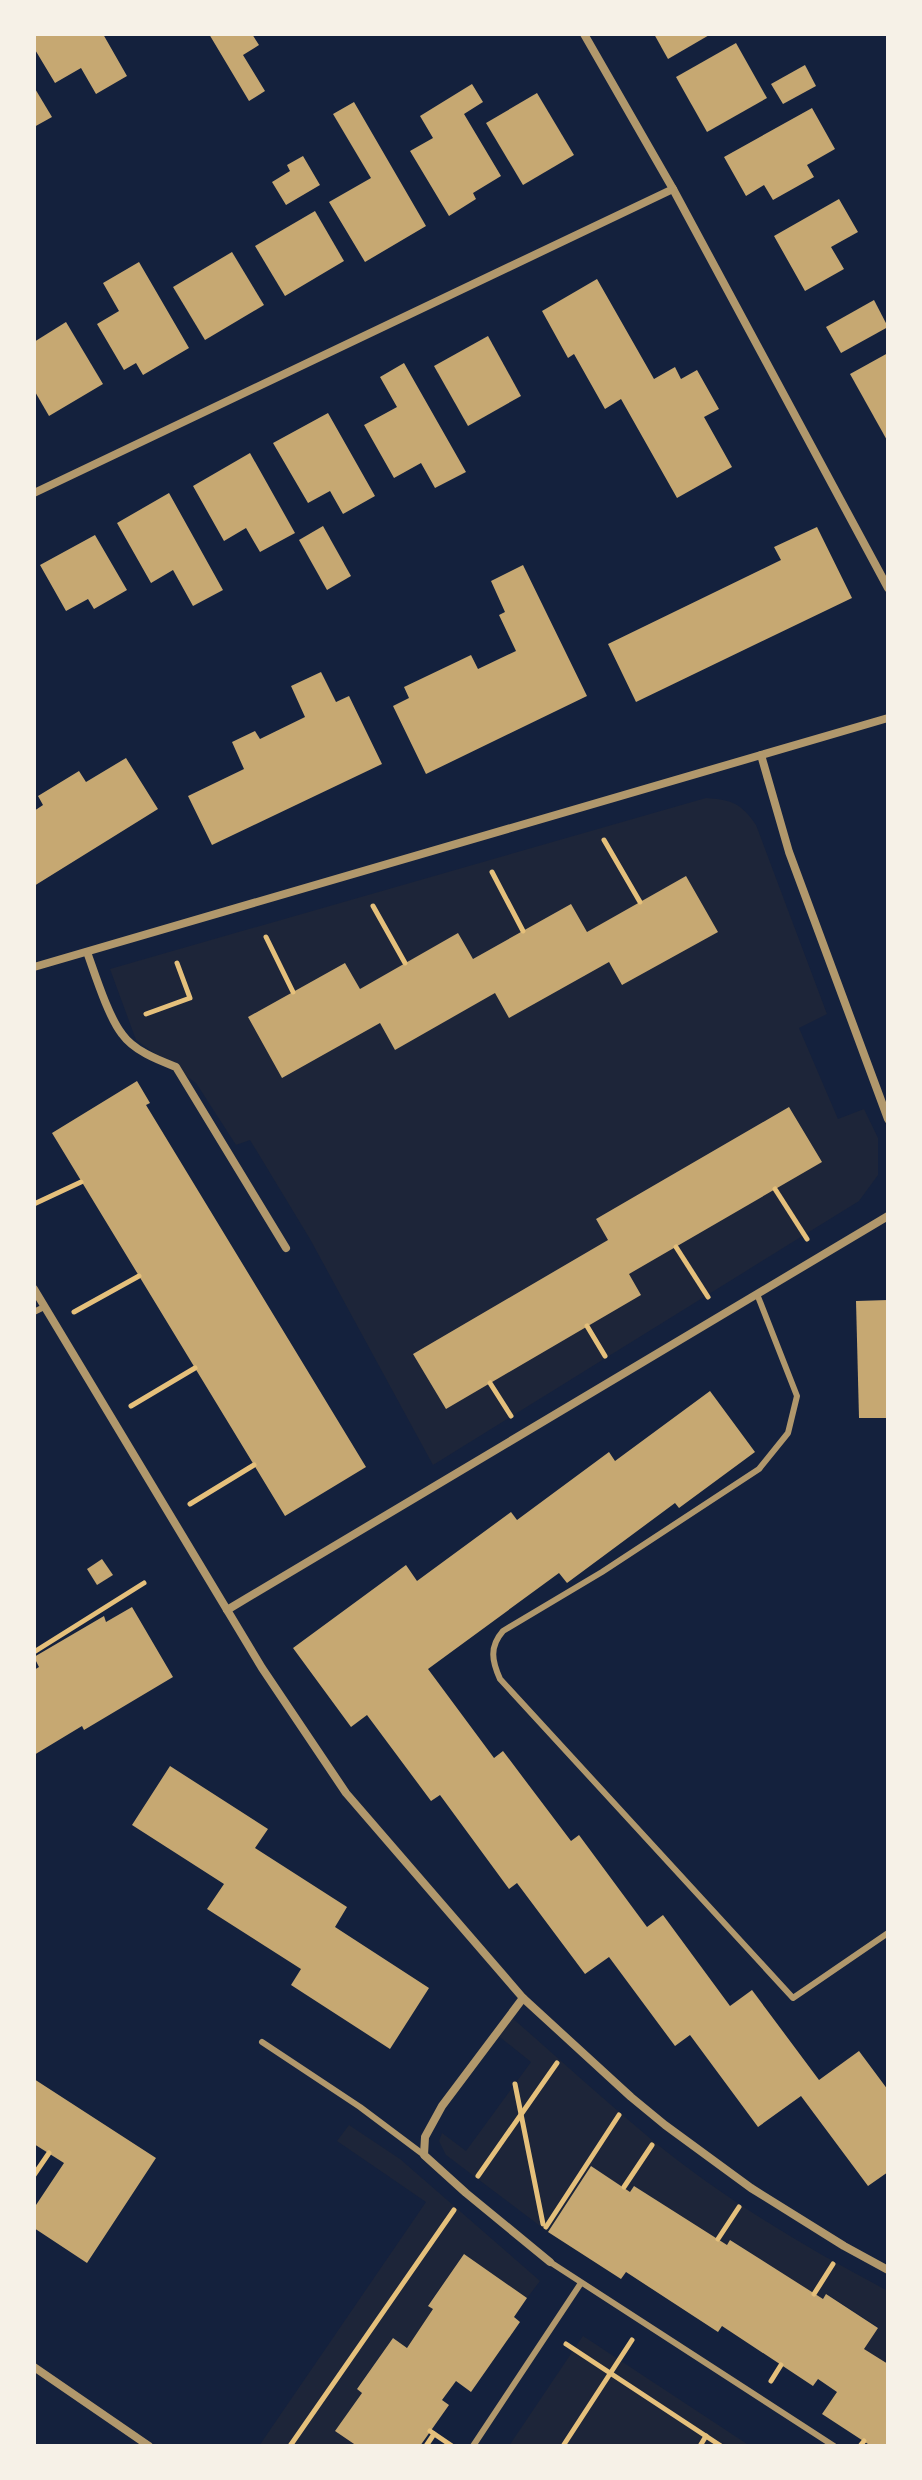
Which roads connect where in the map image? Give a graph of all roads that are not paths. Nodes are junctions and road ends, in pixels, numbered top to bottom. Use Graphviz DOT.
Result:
graph roads {
  1 [pos="584,34"];
  2 [pos="673,189"];
  3 [pos="34,493"];
  4 [pos="888,588"];
  5 [pos="888,718"];
  6 [pos="761,755"];
  7 [pos="87,952"];
  8 [pos="34,967"];
  9 [pos="888,1119"];
  10 [pos="888,1216"];
  11 [pos="286,1248"];
  12 [pos="34,1289"];
  13 [pos="757,1294"];
  14 [pos="44,1307"];
  15 [pos="34,1312"];
  16 [pos="227,1610"];
  17 [pos="888,1933"];
  18 [pos="523,1998"];
  19 [pos="262,2042"];
  20 [pos="424,2155"];
  21 [pos="550,2262"];
  22 [pos="888,2270"];
  23 [pos="581,2283"];
  24 [pos="34,2367"];
  25 [pos="149,2446"];
  26 [pos="473,2446"];
  27 [pos="834,2446"];
  1 -- 2 [label="street"];
  2 -- 3 [label="street"];
  2 -- 4 [label="street"];
  5 -- 6 [label="street"];
  6 -- 7 [label="street"];
  6 -- 9 [label="street"];
  7 -- 8 [label="street"];
  7 -- 11 [label="street"];
  10 -- 13 [label="street"];
  12 -- 14 [label="street"];
  13 -- 16 [label="street"];
  13 -- 17 [label="lane"];
  14 -- 15 [label="lane"];
  14 -- 16 [label="street"];
  16 -- 18 [label="street"];
  18 -- 20 [label="street"];
  18 -- 22 [label="street"];
  19 -- 20 [label="lane"];
  20 -- 21 [label="street"];
  21 -- 23 [label="lane"];
  23 -- 26 [label="lane"];
  23 -- 27 [label="lane"];
  24 -- 25 [label="street"];
}
